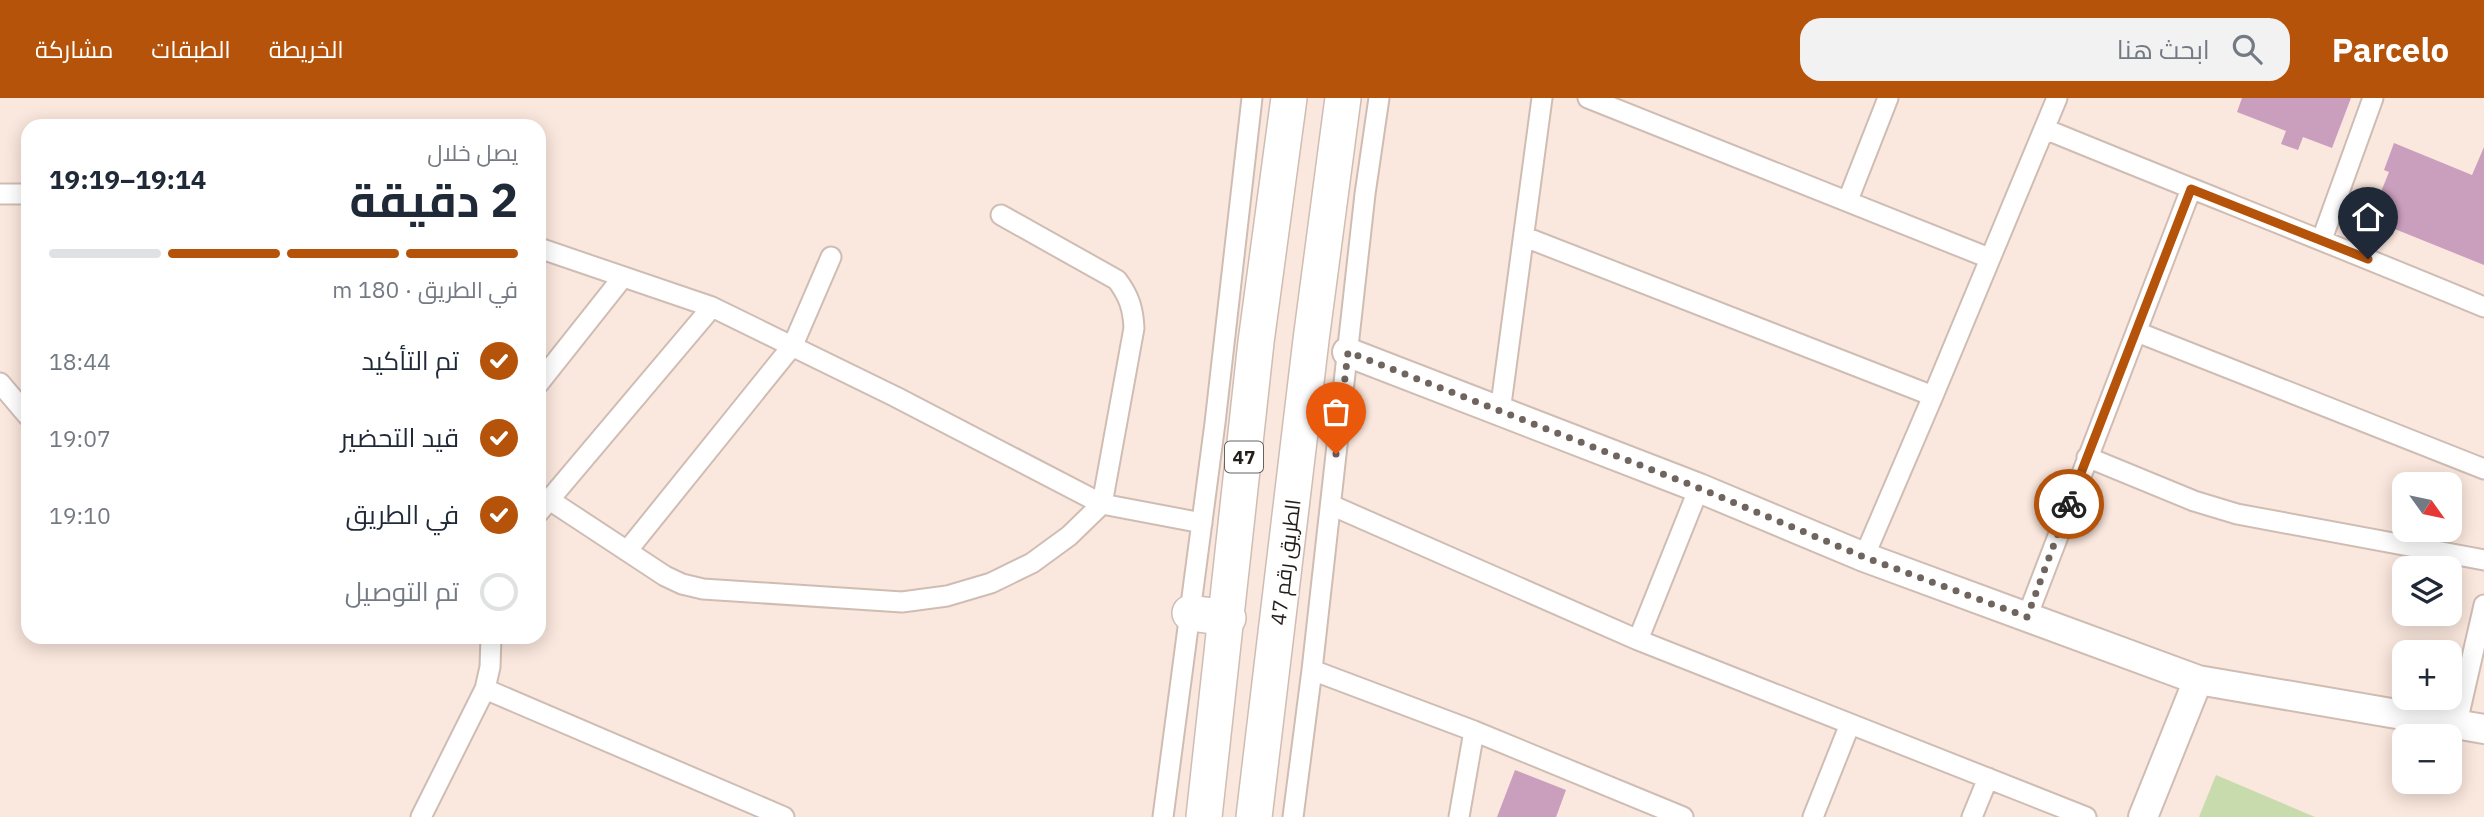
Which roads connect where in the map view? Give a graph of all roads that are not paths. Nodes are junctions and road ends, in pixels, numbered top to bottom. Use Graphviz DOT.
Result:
graph roads {
  1 [pos="1252,98"];
  2 [pos="1289,98"];
  3 [pos="1343,98"];
  4 [pos="1379,98"];
  5 [pos="1542,98"];
  6 [pos="1588,98"];
  7 [pos="1888,98"];
  8 [pos="2057,98"];
  9 [pos="2373,98"];
  10 [pos="2045,128"];
  11 [pos="2191,189"];
  12 [pos="0,194"];
  13 [pos="21,194"];
  14 [pos="1848,200"];
  15 [pos="1001,215"];
  16 [pos="1525,237"];
  17 [pos="2322,239"];
  18 [pos="546,250"];
  19 [pos="831,257"];
  20 [pos="1989,258"];
  21 [pos="623,277"];
  22 [pos="712,307"];
  23 [pos="2484,307"];
  24 [pos="2137,332"];
  25 [pos="793,345"];
  26 [pos="1348,352"];
  27 [pos="546,374"];
  28 [pos="0,383"];
  29 [pos="1933,396"];
  30 [pos="21,408"];
  31 [pos="1500,412"];
  32 [pos="2087,457"];
  33 [pos="2484,469"];
  34 [pos="1699,488"];
  35 [pos="546,503"];
  36 [pos="1102,504"];
  37 [pos="1331,505"];
  38 [pos="546,506"];
  39 [pos="1202,523"];
  40 [pos="627,551"];
  41 [pos="1864,557"];
  42 [pos="2484,560"];
  43 [pos="2484,605"];
  44 [pos="1190,613"];
  45 [pos="2027,617"];
  46 [pos="1227,618"];
  47 [pos="1638,640"];
  48 [pos="491,644"];
  49 [pos="1312,670"];
  50 [pos="2197,680"];
  51 [pos="485,688"];
  52 [pos="1850,724"];
  53 [pos="2470,726"];
  54 [pos="1474,731"];
  55 [pos="1987,778"];
  56 [pos="774,815"];
  57 [pos="421,817"];
  58 [pos="1163,817"];
  59 [pos="1204,817"];
  60 [pos="1254,817"];
  61 [pos="1293,817"];
  62 [pos="1459,817"];
  63 [pos="1683,817"];
  64 [pos="1813,817"];
  65 [pos="1972,817"];
  66 [pos="2085,817"];
  67 [pos="2143,817"];
  1 -- 39 [label="street"];
  2 -- 46 [label="highway, 47"];
  3 -- 60 [label="highway, الطريق رقم 47"];
  4 -- 26 [label="street"];
  5 -- 16 [label="street"];
  6 -- 14 [label="street"];
  7 -- 14 [label="street"];
  8 -- 10 [label="street"];
  9 -- 17 [label="street"];
  10 -- 11 [label="street"];
  10 -- 20 [label="street"];
  11 -- 17 [label="street"];
  11 -- 24 [label="street"];
  12 -- 13 [label="street"];
  14 -- 20 [label="street"];
  15 -- 36 [label="street"];
  16 -- 29 [label="street"];
  16 -- 31 [label="street"];
  17 -- 23 [label="street"];
  18 -- 21 [label="street"];
  19 -- 25 [label="street"];
  20 -- 29 [label="street"];
  21 -- 22 [label="street"];
  21 -- 27 [label="street"];
  22 -- 25 [label="street"];
  22 -- 35 [label="street"];
  24 -- 32 [label="street"];
  24 -- 33 [label="street"];
  25 -- 36 [label="street"];
  25 -- 40 [label="street"];
  26 -- 31 [label="street"];
  26 -- 37 [label="street"];
  28 -- 30 [label="street"];
  29 -- 41 [label="street"];
  31 -- 34 [label="street"];
  32 -- 42 [label="street"];
  32 -- 45 [label="street"];
  34 -- 41 [label="street"];
  34 -- 47 [label="street"];
  36 -- 39 [label="street"];
  36 -- 40 [label="street"];
  37 -- 47 [label="street"];
  37 -- 49 [label="street"];
  38 -- 40 [label="street"];
  39 -- 44 [label="street"];
  41 -- 45 [label="street"];
  43 -- 53 [label="street"];
  44 -- 46 [label="highway"];
  44 -- 58 [label="street"];
  45 -- 50 [label="street"];
  46 -- 59 [label="highway, 47"];
  47 -- 52 [label="street"];
  48 -- 51 [label="street"];
  49 -- 54 [label="street"];
  49 -- 61 [label="street"];
  50 -- 53 [label="street"];
  50 -- 67 [label="street"];
  51 -- 56 [label="street"];
  51 -- 57 [label="street"];
  52 -- 55 [label="street"];
  52 -- 64 [label="street"];
  54 -- 62 [label="street"];
  54 -- 63 [label="street"];
  55 -- 65 [label="street"];
  55 -- 66 [label="street"];
}
